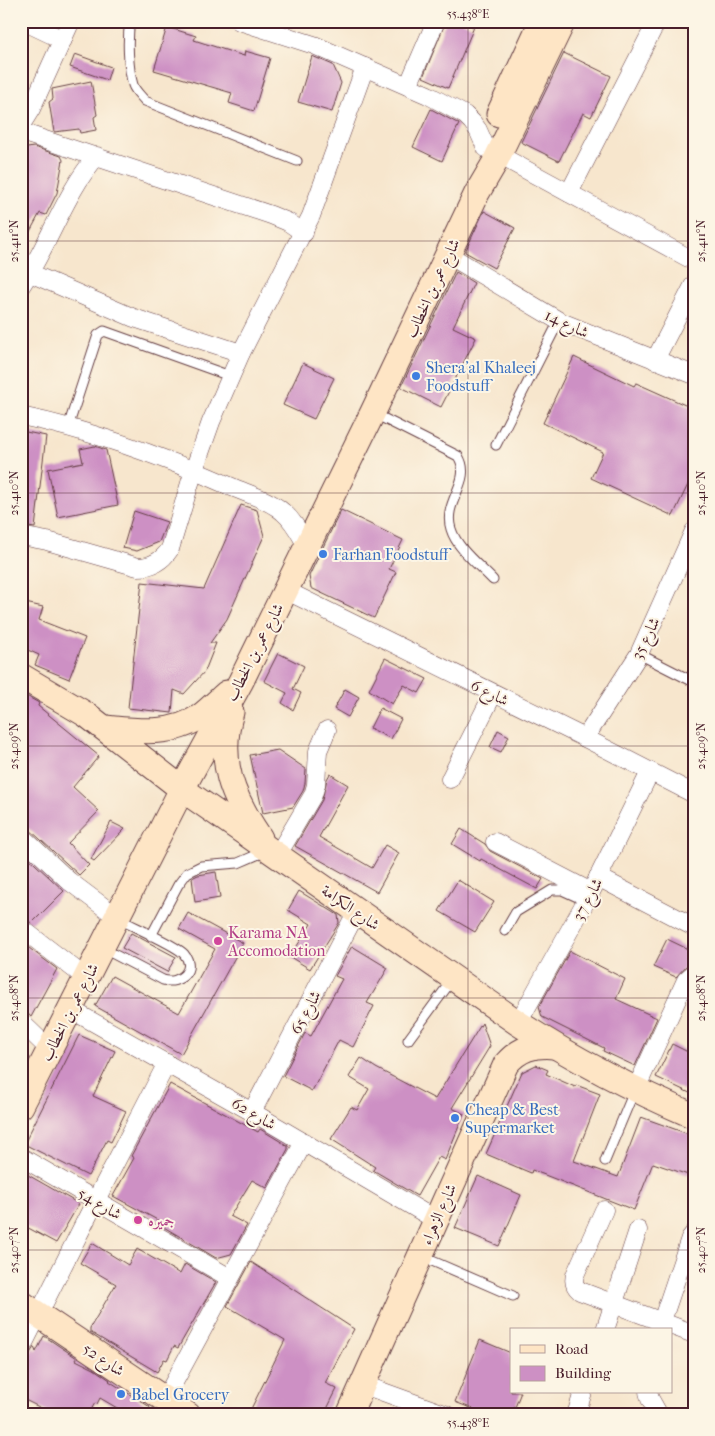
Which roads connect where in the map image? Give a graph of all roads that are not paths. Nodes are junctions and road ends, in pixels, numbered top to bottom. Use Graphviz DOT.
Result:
graph roads {
  1 [pos="23,21"];
  2 [pos="72,21"];
  3 [pos="130,21"];
  4 [pos="239,21"];
  5 [pos="436,21"];
  6 [pos="542,21"];
  7 [pos="563,21"];
  8 [pos="657,21"];
  9 [pos="63,40"];
  10 [pos="532,65"];
  11 [pos="365,67"];
  12 [pos="408,86"];
  13 [pos="465,115"];
  14 [pos="498,116"];
  15 [pos="21,125"];
  16 [pos="21,132"];
  17 [pos="492,151"];
  18 [pos="97,156"];
  19 [pos="297,161"];
  20 [pos="569,193"];
  21 [pos="304,232"];
  22 [pos="447,254"];
  23 [pos="694,261"];
  24 [pos="26,279"];
  25 [pos="694,284"];
  26 [pos="559,320"];
  27 [pos="242,353"];
  28 [pos="655,360"];
  29 [pos="694,375"];
  30 [pos="230,376"];
  31 [pos="373,412"];
  32 [pos="21,416"];
  33 [pos="68,427"];
  34 [pos="496,445"];
  35 [pos="194,470"];
  36 [pos="694,531"];
  37 [pos="21,536"];
  38 [pos="307,546"];
  39 [pos="493,580"];
  40 [pos="286,590"];
  41 [pos="638,654"];
  42 [pos="21,676"];
  43 [pos="240,681"];
  44 [pos="694,682"];
  45 [pos="492,694"];
  46 [pos="105,728"];
  47 [pos="327,730"];
  48 [pos="585,738"];
  49 [pos="650,772"];
  50 [pos="450,779"];
  51 [pos="182,788"];
  52 [pos="694,794"];
  53 [pos="21,836"];
  54 [pos="495,842"];
  55 [pos="273,853"];
  56 [pos="592,890"];
  57 [pos="357,911"];
  58 [pos="117,917"];
  59 [pos="694,927"];
  60 [pos="21,928"];
  61 [pos="505,931"];
  62 [pos="151,936"];
  63 [pos="101,948"];
  64 [pos="694,973"];
  65 [pos="86,978"];
  66 [pos="453,978"];
  67 [pos="70,1009"];
  68 [pos="21,1022"];
  69 [pos="518,1023"];
  70 [pos="408,1040"];
  71 [pos="554,1046"];
  72 [pos="50,1050"];
  73 [pos="167,1063"];
  74 [pos="25,1089"];
  75 [pos="636,1089"];
  76 [pos="252,1112"];
  77 [pos="694,1116"];
  78 [pos="304,1142"];
  79 [pos="21,1157"];
  80 [pos="605,1161"];
  81 [pos="96,1200"];
  82 [pos="604,1210"];
  83 [pos="436,1220"];
  84 [pos="638,1230"];
  85 [pos="694,1233"];
  86 [pos="420,1256"];
  87 [pos="230,1278"];
  88 [pos="513,1296"];
  89 [pos="614,1303"];
  90 [pos="30,1309"];
  91 [pos="660,1326"];
  92 [pos="606,1328"];
  93 [pos="672,1329"];
  94 [pos="694,1334"];
  95 [pos="21,1349"];
  96 [pos="364,1385"];
  97 [pos="582,1394"];
  98 [pos="649,1394"];
  99 [pos="165,1399"];
  100 [pos="188,1415"];
  101 [pos="349,1415"];
  102 [pos="447,1415"];
  103 [pos="576,1415"];
  104 [pos="659,1415"];
  1 -- 9 [label="street"];
  2 -- 9 [label="street"];
  3 -- 19 [label="lane"];
  4 -- 11 [label="street"];
  5 -- 12 [label="street"];
  6 -- 10 [label="main road, شارع عمر بن الخطاب"];
  7 -- 10 [label="main road, شارع عمر بن الخطاب"];
  8 -- 20 [label="street"];
  9 -- 15 [label="street"];
  10 -- 14 [label="main road, شارع عمر بن الخطاب"];
  10 -- 17 [label="main road, شارع عمر بن الخطاب"];
  11 -- 12 [label="street"];
  11 -- 21 [label="street"];
  12 -- 13 [label="street"];
  13 -- 14 [label="street"];
  13 -- 17 [label="street"];
  14 -- 17 [label="main road, شارع عمر بن الخطاب"];
  16 -- 18 [label="street"];
  17 -- 20 [label="street"];
  17 -- 22 [label="main road, شارع عمر بن الخطاب"];
  18 -- 21 [label="street"];
  18 -- 24 [label="street"];
  20 -- 23 [label="street"];
  21 -- 27 [label="street"];
  22 -- 26 [label="street, شارع 14"];
  22 -- 31 [label="main road, شارع عمر بن الخطاب"];
  24 -- 27 [label="street"];
  25 -- 28 [label="street"];
  26 -- 28 [label="street, شارع 14"];
  26 -- 34 [label="lane"];
  27 -- 30 [label="street"];
  28 -- 29 [label="street, شارع 14"];
  30 -- 33 [label="lane"];
  30 -- 35 [label="street"];
  31 -- 38 [label="main road, شارع عمر بن الخطاب"];
  31 -- 39 [label="lane"];
  32 -- 33 [label="street"];
  33 -- 35 [label="street"];
  35 -- 37 [label="street"];
  35 -- 38 [label="street"];
  36 -- 41 [label="street, شارع 35"];
  38 -- 40 [label="main road, شارع عمر بن الخطاب"];
  40 -- 43 [label="main road, شارع عمر بن الخطاب"];
  40 -- 45 [label="street, شارع 6"];
  41 -- 44 [label="lane"];
  41 -- 48 [label="street, شارع 35"];
  42 -- 46 [label="main road, شارع الكرامة"];
  43 -- 46 [label="main road"];
  43 -- 51 [label="main road, شارع عمر بن الخطاب"];
  43 -- 55 [label="main road"];
  45 -- 48 [label="street, شارع 6"];
  45 -- 50 [label="street"];
  46 -- 51 [label="main road, شارع الكرامة"];
  47 -- 55 [label="street"];
  48 -- 49 [label="street, شارع 6"];
  49 -- 52 [label="street, شارع 6"];
  49 -- 56 [label="street, شارع 37"];
  51 -- 55 [label="main road, شارع الكرامة"];
  51 -- 58 [label="main road, شارع عمر بن الخطاب"];
  53 -- 58 [label="street"];
  54 -- 56 [label="street"];
  55 -- 57 [label="main road, شارع الكرامة"];
  55 -- 62 [label="lane"];
  56 -- 59 [label="street"];
  56 -- 61 [label="lane"];
  56 -- 69 [label="street, شارع 37"];
  57 -- 66 [label="main road, شارع الكرامة"];
  57 -- 76 [label="street, شارع 65"];
  58 -- 62 [label="lane"];
  58 -- 63 [label="main road, شارع عمر بن الخطاب"];
  60 -- 65 [label="street"];
  62 -- 63 [label="lane"];
  63 -- 65 [label="main road, شارع عمر بن الخطاب"];
  64 -- 75 [label="street"];
  65 -- 67 [label="main road, شارع عمر بن الخطاب"];
  66 -- 69 [label="main road, شارع الكرامة"];
  66 -- 70 [label="lane"];
  67 -- 72 [label="main road, شارع عمر بن الخطاب"];
  67 -- 73 [label="street, شارع 62"];
  68 -- 72 [label="street"];
  69 -- 71 [label="main road, شارع الكرامة"];
  71 -- 75 [label="main road, شارع الكرامة"];
  71 -- 83 [label="main road, شارع الزهراء"];
  72 -- 74 [label="main road, شارع عمر بن الخطاب"];
  73 -- 76 [label="street, شارع 62"];
  73 -- 81 [label="street"];
  75 -- 77 [label="main road, شارع الكرامة"];
  75 -- 80 [label="lane"];
  76 -- 78 [label="street, شارع 62"];
  78 -- 83 [label="street, شارع 62"];
  78 -- 87 [label="street"];
  79 -- 81 [label="street, شارع 54"];
  81 -- 87 [label="street, شارع 54"];
  81 -- 90 [label="street"];
  82 -- 89 [label="street"];
  83 -- 86 [label="main road, شارع الزهراء"];
  84 -- 89 [label="street"];
  85 -- 91 [label="street"];
  86 -- 88 [label="lane"];
  86 -- 96 [label="main road, شارع الزهراء"];
  87 -- 99 [label="street"];
  89 -- 91 [label="street"];
  89 -- 92 [label="street"];
  90 -- 95 [label="street"];
  90 -- 99 [label="main road, شارع 52"];
  93 -- 94 [label="street"];
  96 -- 101 [label="main road, شارع الزهراء"];
  96 -- 102 [label="street"];
  97 -- 103 [label="street"];
  98 -- 104 [label="street"];
  99 -- 100 [label="main road, شارع 52"];
}
